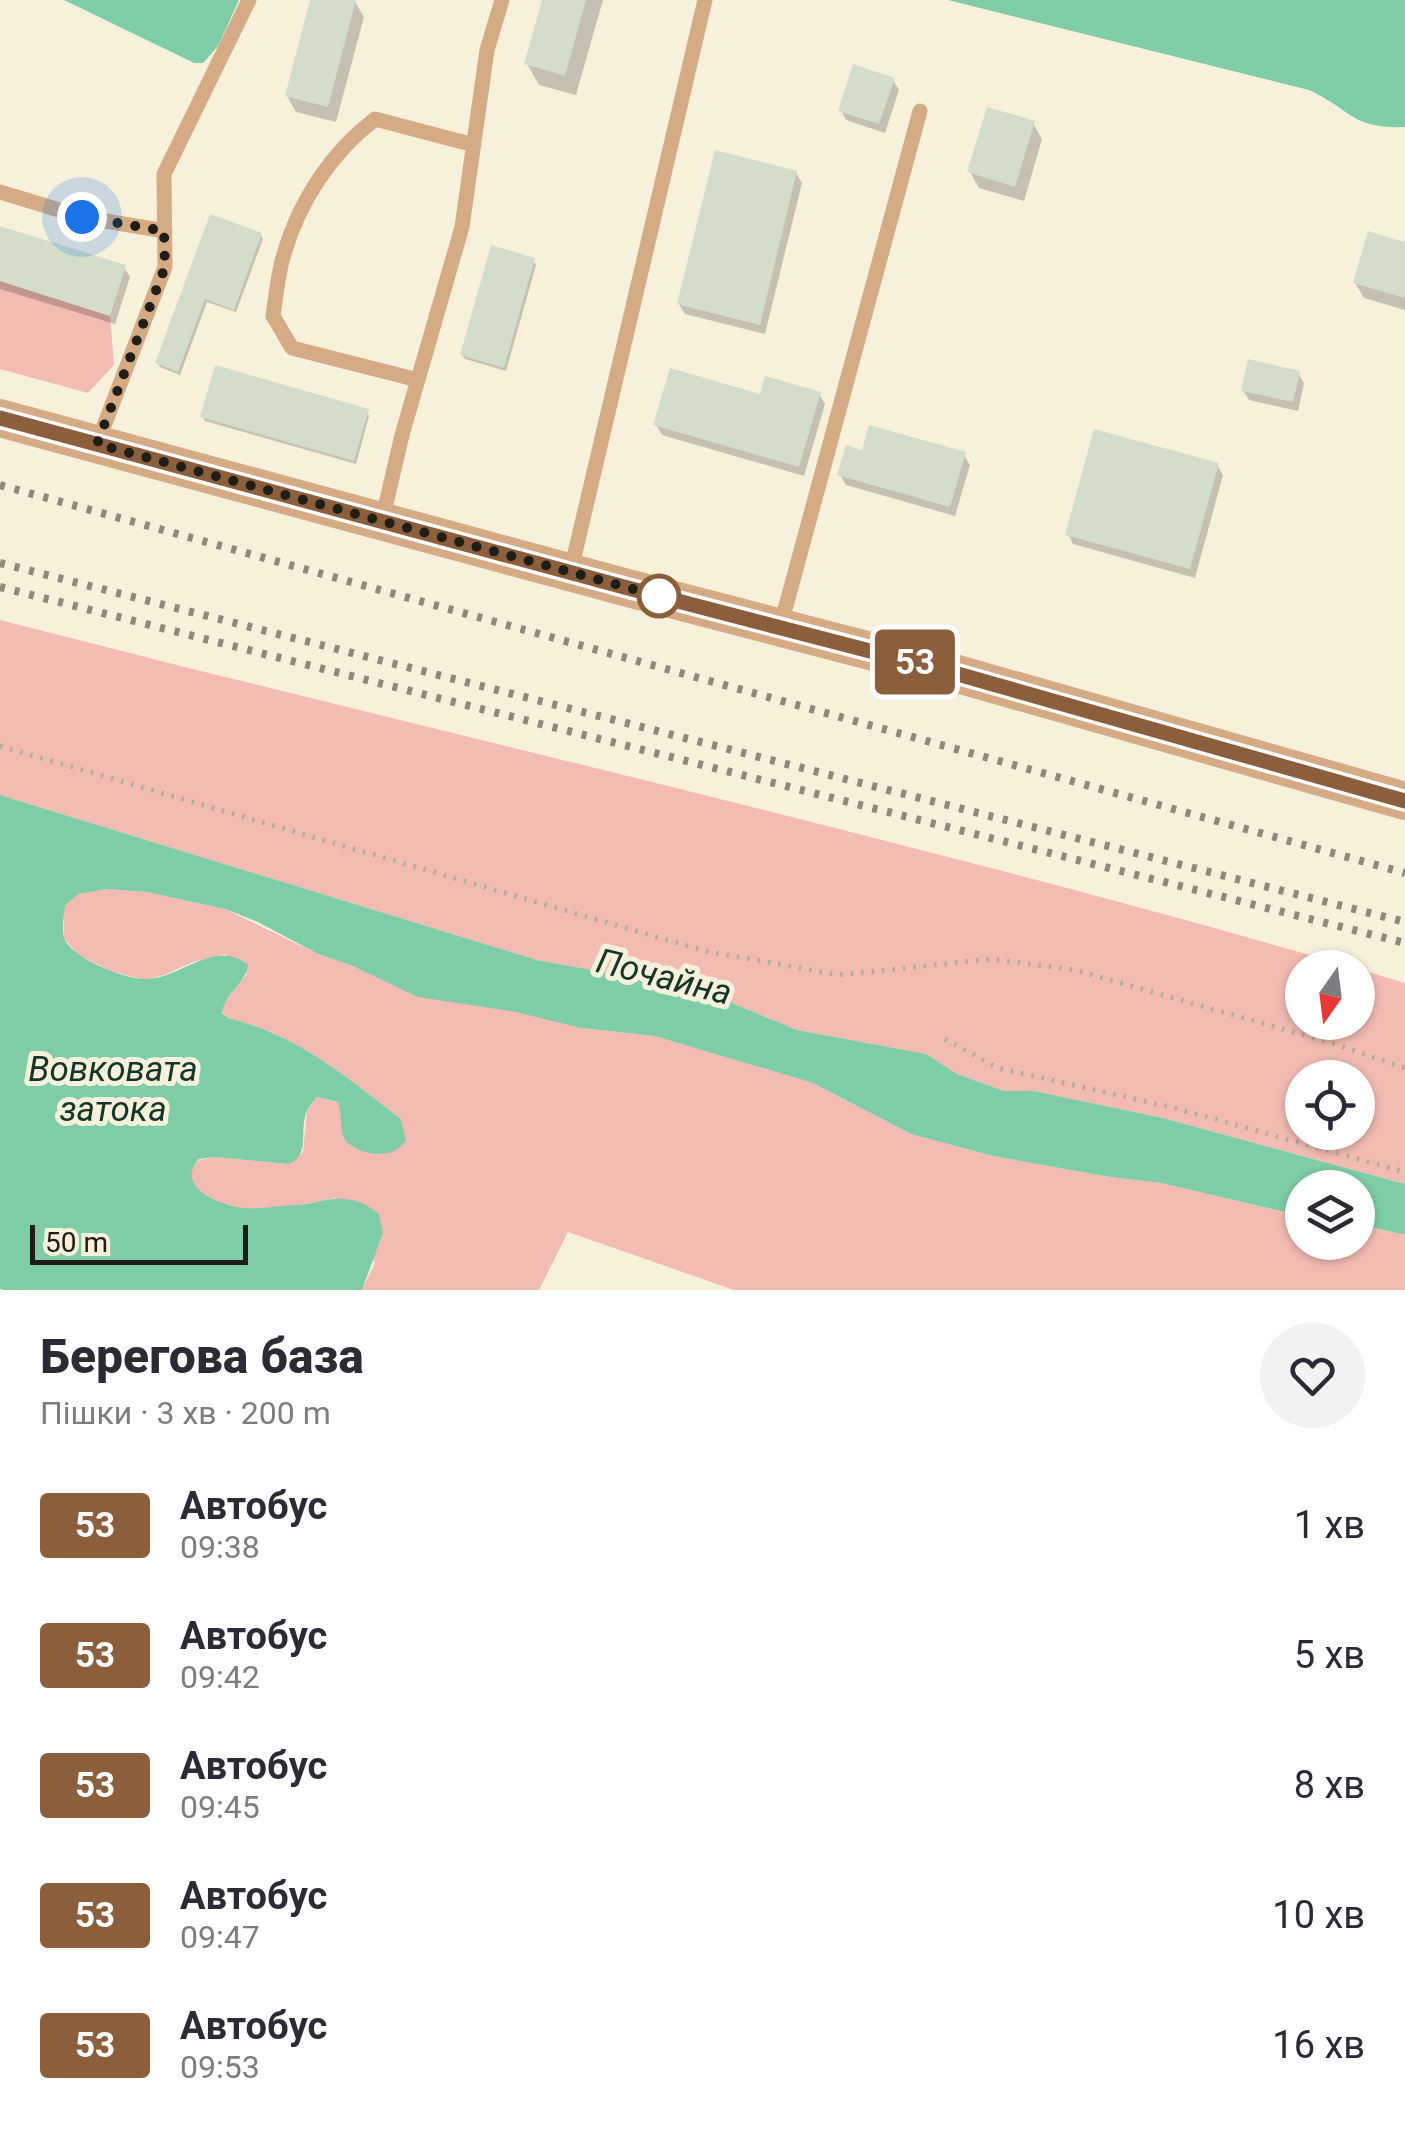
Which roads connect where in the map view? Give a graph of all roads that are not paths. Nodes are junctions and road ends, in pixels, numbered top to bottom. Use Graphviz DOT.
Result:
graph roads {
  1 [pos="249,0"];
  2 [pos="502,0"];
  3 [pos="705,0"];
  4 [pos="920,112"];
  5 [pos="474,146"];
  6 [pos="0,192"];
  7 [pos="164,231"];
  8 [pos="418,380"];
  9 [pos="0,418"];
  10 [pos="97,444"];
  11 [pos="382,522"];
  12 [pos="570,572"];
  13 [pos="780,628"];
  14 [pos="1405,802"];
  1 -- 7 [label="lane"];
  2 -- 5 [label="lane"];
  3 -- 12 [label="lane"];
  4 -- 13 [label="lane"];
  5 -- 8 [label="lane"];
  5 -- 8 [label="lane"];
  6 -- 7 [label="lane"];
  7 -- 10 [label="lane"];
  8 -- 11 [label="lane"];
  9 -- 10 [label="street"];
  10 -- 11 [label="street"];
  11 -- 12 [label="street"];
  12 -- 13 [label="street"];
  13 -- 14 [label="street"];
}
